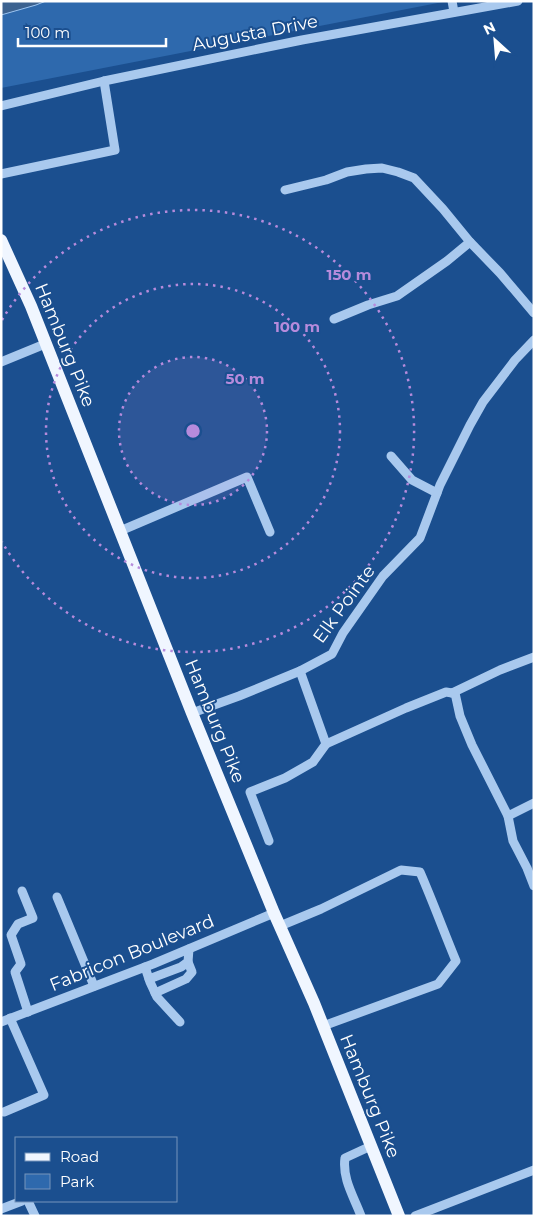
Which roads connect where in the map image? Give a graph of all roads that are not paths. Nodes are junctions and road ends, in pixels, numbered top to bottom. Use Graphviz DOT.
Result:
graph roads {
  1 [pos="452,1"];
  2 [pos="518,1"];
  3 [pos="454,12"];
  4 [pos="104,81"];
  5 [pos="1,106"];
  6 [pos="1,174"];
  7 [pos="285,190"];
  8 [pos="1,240"];
  9 [pos="470,242"];
  10 [pos="534,314"];
  11 [pos="334,319"];
  12 [pos="534,340"];
  13 [pos="45,344"];
  14 [pos="1,362"];
  15 [pos="391,456"];
  16 [pos="437,493"];
  17 [pos="120,531"];
  18 [pos="270,532"];
  19 [pos="534,657"];
  20 [pos="300,671"];
  21 [pos="452,692"];
  22 [pos="192,713"];
  23 [pos="326,744"];
  24 [pos="534,803"];
  25 [pos="508,816"];
  26 [pos="269,841"];
  27 [pos="534,886"];
  28 [pos="22,892"];
  29 [pos="56,897"];
  30 [pos="274,913"];
  31 [pos="280,926"];
  32 [pos="189,949"];
  33 [pos="188,962"];
  34 [pos="145,967"];
  35 [pos="149,979"];
  36 [pos="94,986"];
  37 [pos="155,993"];
  38 [pos="28,1012"];
  39 [pos="10,1018"];
  40 [pos="1,1022"];
  41 [pos="180,1022"];
  42 [pos="323,1026"];
  43 [pos="4,1112"];
  44 [pos="371,1146"];
  45 [pos="534,1170"];
  46 [pos="19,1202"];
  47 [pos="28,1202"];
  48 [pos="1,1209"];
  49 [pos="35,1216"];
  50 [pos="361,1216"];
  51 [pos="399,1216"];
  52 [pos="415,1216"];
  1 -- 3 [label="street"];
  2 -- 3 [label="street, Augusta Drive"];
  3 -- 4 [label="street, Augusta Drive"];
  4 -- 5 [label="street, Augusta Drive"];
  4 -- 6 [label="street"];
  7 -- 9 [label="street"];
  8 -- 13 [label="main road, Hamburg Pike"];
  9 -- 10 [label="street"];
  9 -- 11 [label="street"];
  12 -- 16 [label="street, Elk Pointe"];
  13 -- 14 [label="street"];
  13 -- 17 [label="main road, Hamburg Pike"];
  15 -- 16 [label="street"];
  16 -- 20 [label="street, Elk Pointe"];
  17 -- 18 [label="street"];
  17 -- 22 [label="main road, Hamburg Pike"];
  19 -- 21 [label="street"];
  20 -- 22 [label="street, Elk Pointe"];
  20 -- 23 [label="street"];
  21 -- 23 [label="street"];
  21 -- 25 [label="street"];
  22 -- 30 [label="main road, Hamburg Pike"];
  23 -- 26 [label="street"];
  24 -- 25 [label="street"];
  25 -- 27 [label="street"];
  28 -- 38 [label="street"];
  29 -- 36 [label="street"];
  30 -- 31 [label="main road, Hamburg Pike"];
  30 -- 32 [label="street, Fabricon Boulevard"];
  31 -- 42 [label="main road, Hamburg Pike"];
  31 -- 42 [label="street"];
  32 -- 33 [label="street"];
  32 -- 34 [label="street, Fabricon Boulevard"];
  33 -- 35 [label="street"];
  33 -- 37 [label="street"];
  34 -- 35 [label="street"];
  34 -- 36 [label="street, Fabricon Boulevard"];
  35 -- 37 [label="street"];
  36 -- 38 [label="street, Fabricon Boulevard"];
  37 -- 41 [label="street"];
  38 -- 39 [label="street, Fabricon Boulevard"];
  39 -- 40 [label="street, Fabricon Boulevard"];
  39 -- 43 [label="street"];
  42 -- 44 [label="main road, Hamburg Pike"];
  44 -- 50 [label="street"];
  44 -- 51 [label="main road, Hamburg Pike"];
  45 -- 52 [label="street"];
  46 -- 48 [label="street"];
  47 -- 49 [label="street"];
}
